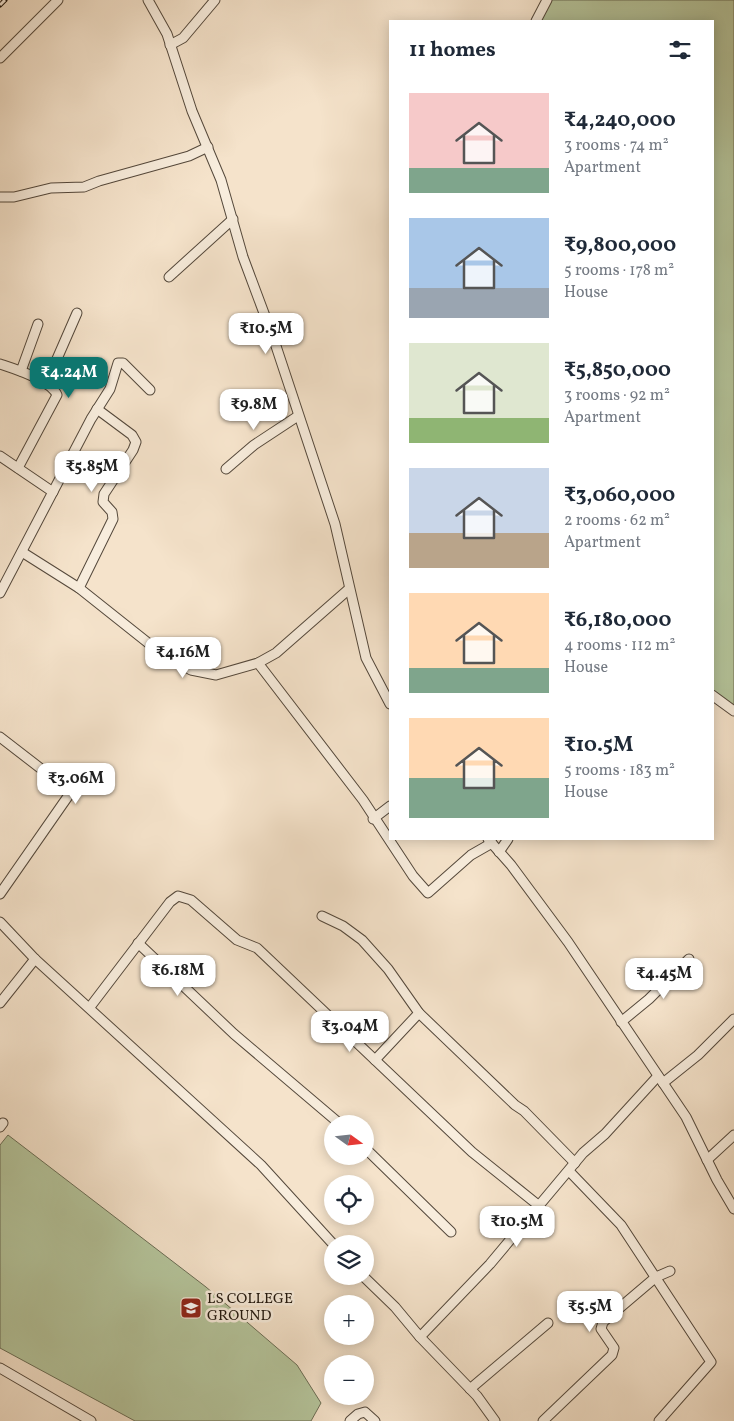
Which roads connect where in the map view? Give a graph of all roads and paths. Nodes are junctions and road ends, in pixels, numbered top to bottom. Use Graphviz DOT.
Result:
graph roads {
  1 [pos="58,0"];
  2 [pos="148,0"];
  3 [pos="215,0"];
  4 [pos="547,0"];
  5 [pos="537,20"];
  6 [pos="170,45"];
  7 [pos="0,58"];
  8 [pos="208,147"];
  9 [pos="0,197"];
  10 [pos="232,220"];
  11 [pos="169,277"];
  12 [pos="77,313"];
  13 [pos="38,324"];
  14 [pos="0,364"];
  15 [pos="21,372"];
  16 [pos="46,384"];
  17 [pos="150,390"];
  18 [pos="97,409"];
  19 [pos="298,416"];
  20 [pos="0,456"];
  21 [pos="18,468"];
  22 [pos="226,469"];
  23 [pos="53,492"];
  24 [pos="22,552"];
  25 [pos="79,588"];
  26 [pos="349,589"];
  27 [pos="0,593"];
  28 [pos="258,663"];
  29 [pos="714,696"];
  30 [pos="389,702"];
  31 [pos="734,711"];
  32 [pos="0,737"];
  33 [pos="389,807"];
  34 [pos="373,819"];
  35 [pos="507,840"];
  36 [pos="490,841"];
  37 [pos="499,852"];
  38 [pos="0,894"];
  39 [pos="322,916"];
  40 [pos="0,922"];
  41 [pos="138,942"];
  42 [pos="36,959"];
  43 [pos="689,959"];
  44 [pos="0,1003"];
  45 [pos="90,1006"];
  46 [pos="419,1012"];
  47 [pos="734,1019"];
  48 [pos="621,1022"];
  49 [pos="376,1060"];
  50 [pos="661,1080"];
  51 [pos="329,1115"];
  52 [pos="734,1135"];
  53 [pos="374,1157"];
  54 [pos="707,1160"];
  55 [pos="575,1163"];
  56 [pos="569,1171"];
  57 [pos="733,1204"];
  58 [pos="538,1205"];
  59 [pos="451,1232"];
  60 [pos="325,1235"];
  61 [pos="670,1271"];
  62 [pos="656,1277"];
  63 [pos="372,1285"];
  64 [pos="548,1323"];
  65 [pos="420,1337"];
  66 [pos="0,1368"];
  67 [pos="470,1389"];
  68 [pos="91,1421"];
  69 [pos="350,1421"];
  70 [pos="375,1421"];
  71 [pos="495,1421"];
  72 [pos="543,1421"];
  73 [pos="660,1421"];
  1 -- 7 [label="street"];
  2 -- 6 [label="street"];
  3 -- 6 [label="street"];
  4 -- 5 [label="street"];
  6 -- 8 [label="street"];
  8 -- 9 [label="street"];
  8 -- 10 [label="street"];
  10 -- 11 [label="street"];
  10 -- 19 [label="street"];
  12 -- 16 [label="street"];
  13 -- 15 [label="street"];
  14 -- 15 [label="street"];
  15 -- 16 [label="street"];
  16 -- 21 [label="street"];
  17 -- 18 [label="street"];
  18 -- 23 [label="street"];
  18 -- 25 [label="street"];
  19 -- 22 [label="street"];
  19 -- 26 [label="street"];
  20 -- 21 [label="street"];
  21 -- 23 [label="street"];
  23 -- 24 [label="street"];
  24 -- 25 [label="street"];
  24 -- 27 [label="street"];
  25 -- 28 [label="street"];
  26 -- 28 [label="street"];
  26 -- 30 [label="street"];
  28 -- 34 [label="street"];
  29 -- 31 [label="street"];
  32 -- 38 [label="street"];
  33 -- 34 [label="street"];
  34 -- 36 [label="street"];
  35 -- 37 [label="street"];
  36 -- 37 [label="street"];
  37 -- 48 [label="street"];
  39 -- 46 [label="street"];
  40 -- 42 [label="street"];
  41 -- 45 [label="street"];
  41 -- 49 [label="street"];
  41 -- 51 [label="street"];
  42 -- 44 [label="street"];
  42 -- 45 [label="street"];
  43 -- 48 [label="street"];
  45 -- 60 [label="street"];
  46 -- 49 [label="street"];
  46 -- 55 [label="street"];
  47 -- 50 [label="street"];
  48 -- 50 [label="street"];
  49 -- 58 [label="street"];
  50 -- 54 [label="street"];
  50 -- 55 [label="street"];
  52 -- 54 [label="street"];
  53 -- 59 [label="street"];
  54 -- 57 [label="street"];
  55 -- 56 [label="street"];
  56 -- 58 [label="street"];
  56 -- 62 [label="street"];
  58 -- 65 [label="street"];
  61 -- 62 [label="street"];
  62 -- 72 [label="street"];
  62 -- 73 [label="street"];
  63 -- 65 [label="street"];
  64 -- 67 [label="street"];
  65 -- 67 [label="street"];
  66 -- 68 [label="street"];
  67 -- 71 [label="street"];
  69 -- 70 [label="street"];
}
